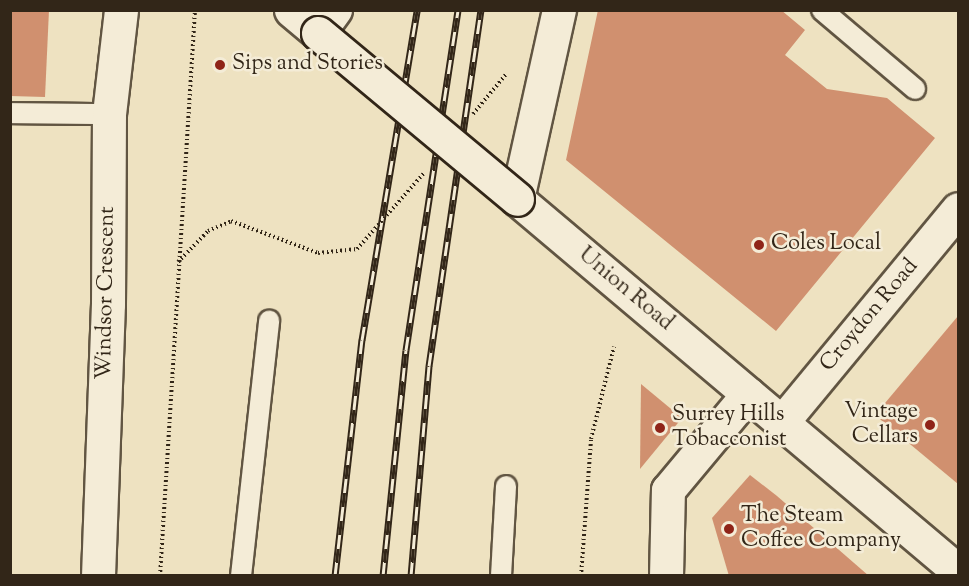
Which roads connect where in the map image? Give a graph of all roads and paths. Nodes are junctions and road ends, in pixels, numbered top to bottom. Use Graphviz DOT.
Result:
graph roads {
  1 [pos="121,10"];
  2 [pos="195,10"];
  3 [pos="291,10"];
  4 [pos="559,10"];
  5 [pos="822,10"];
  6 [pos="327,22"];
  7 [pos="507,73"];
  8 [pos="915,89"];
  9 [pos="10,113"];
  10 [pos="110,114"];
  11 [pos="450,142"];
  12 [pos="517,199"];
  13 [pos="958,209"];
  14 [pos="177,267"];
  15 [pos="269,321"];
  16 [pos="614,347"];
  17 [pos="748,394"];
  18 [pos="782,422"];
  19 [pos="506,486"];
  20 [pos="958,571"];
  21 [pos="98,576"];
  22 [pos="160,576"];
  23 [pos="241,576"];
  24 [pos="501,576"];
  25 [pos="581,576"];
  26 [pos="666,576"];
  1 -- 10 [label="street, Windsor Crescent"];
  2 -- 14 [label="path"];
  3 -- 6 [label="street, Union Road"];
  4 -- 12 [label="street"];
  5 -- 8 [label="lane"];
  6 -- 11 [label="street, Union Road, bridge"];
  7 -- 11 [label="path, bridge"];
  9 -- 10 [label="lane"];
  10 -- 21 [label="street, Windsor Crescent"];
  11 -- 12 [label="street, Union Road, bridge"];
  11 -- 14 [label="path, bridge"];
  12 -- 17 [label="street, Union Road"];
  13 -- 18 [label="street, Croydon Road"];
  14 -- 22 [label="path"];
  15 -- 23 [label="lane"];
  16 -- 25 [label="path"];
  17 -- 18 [label="street, Union Road"];
  17 -- 26 [label="street"];
  18 -- 20 [label="street, Union Road"];
  19 -- 24 [label="lane"];
}
